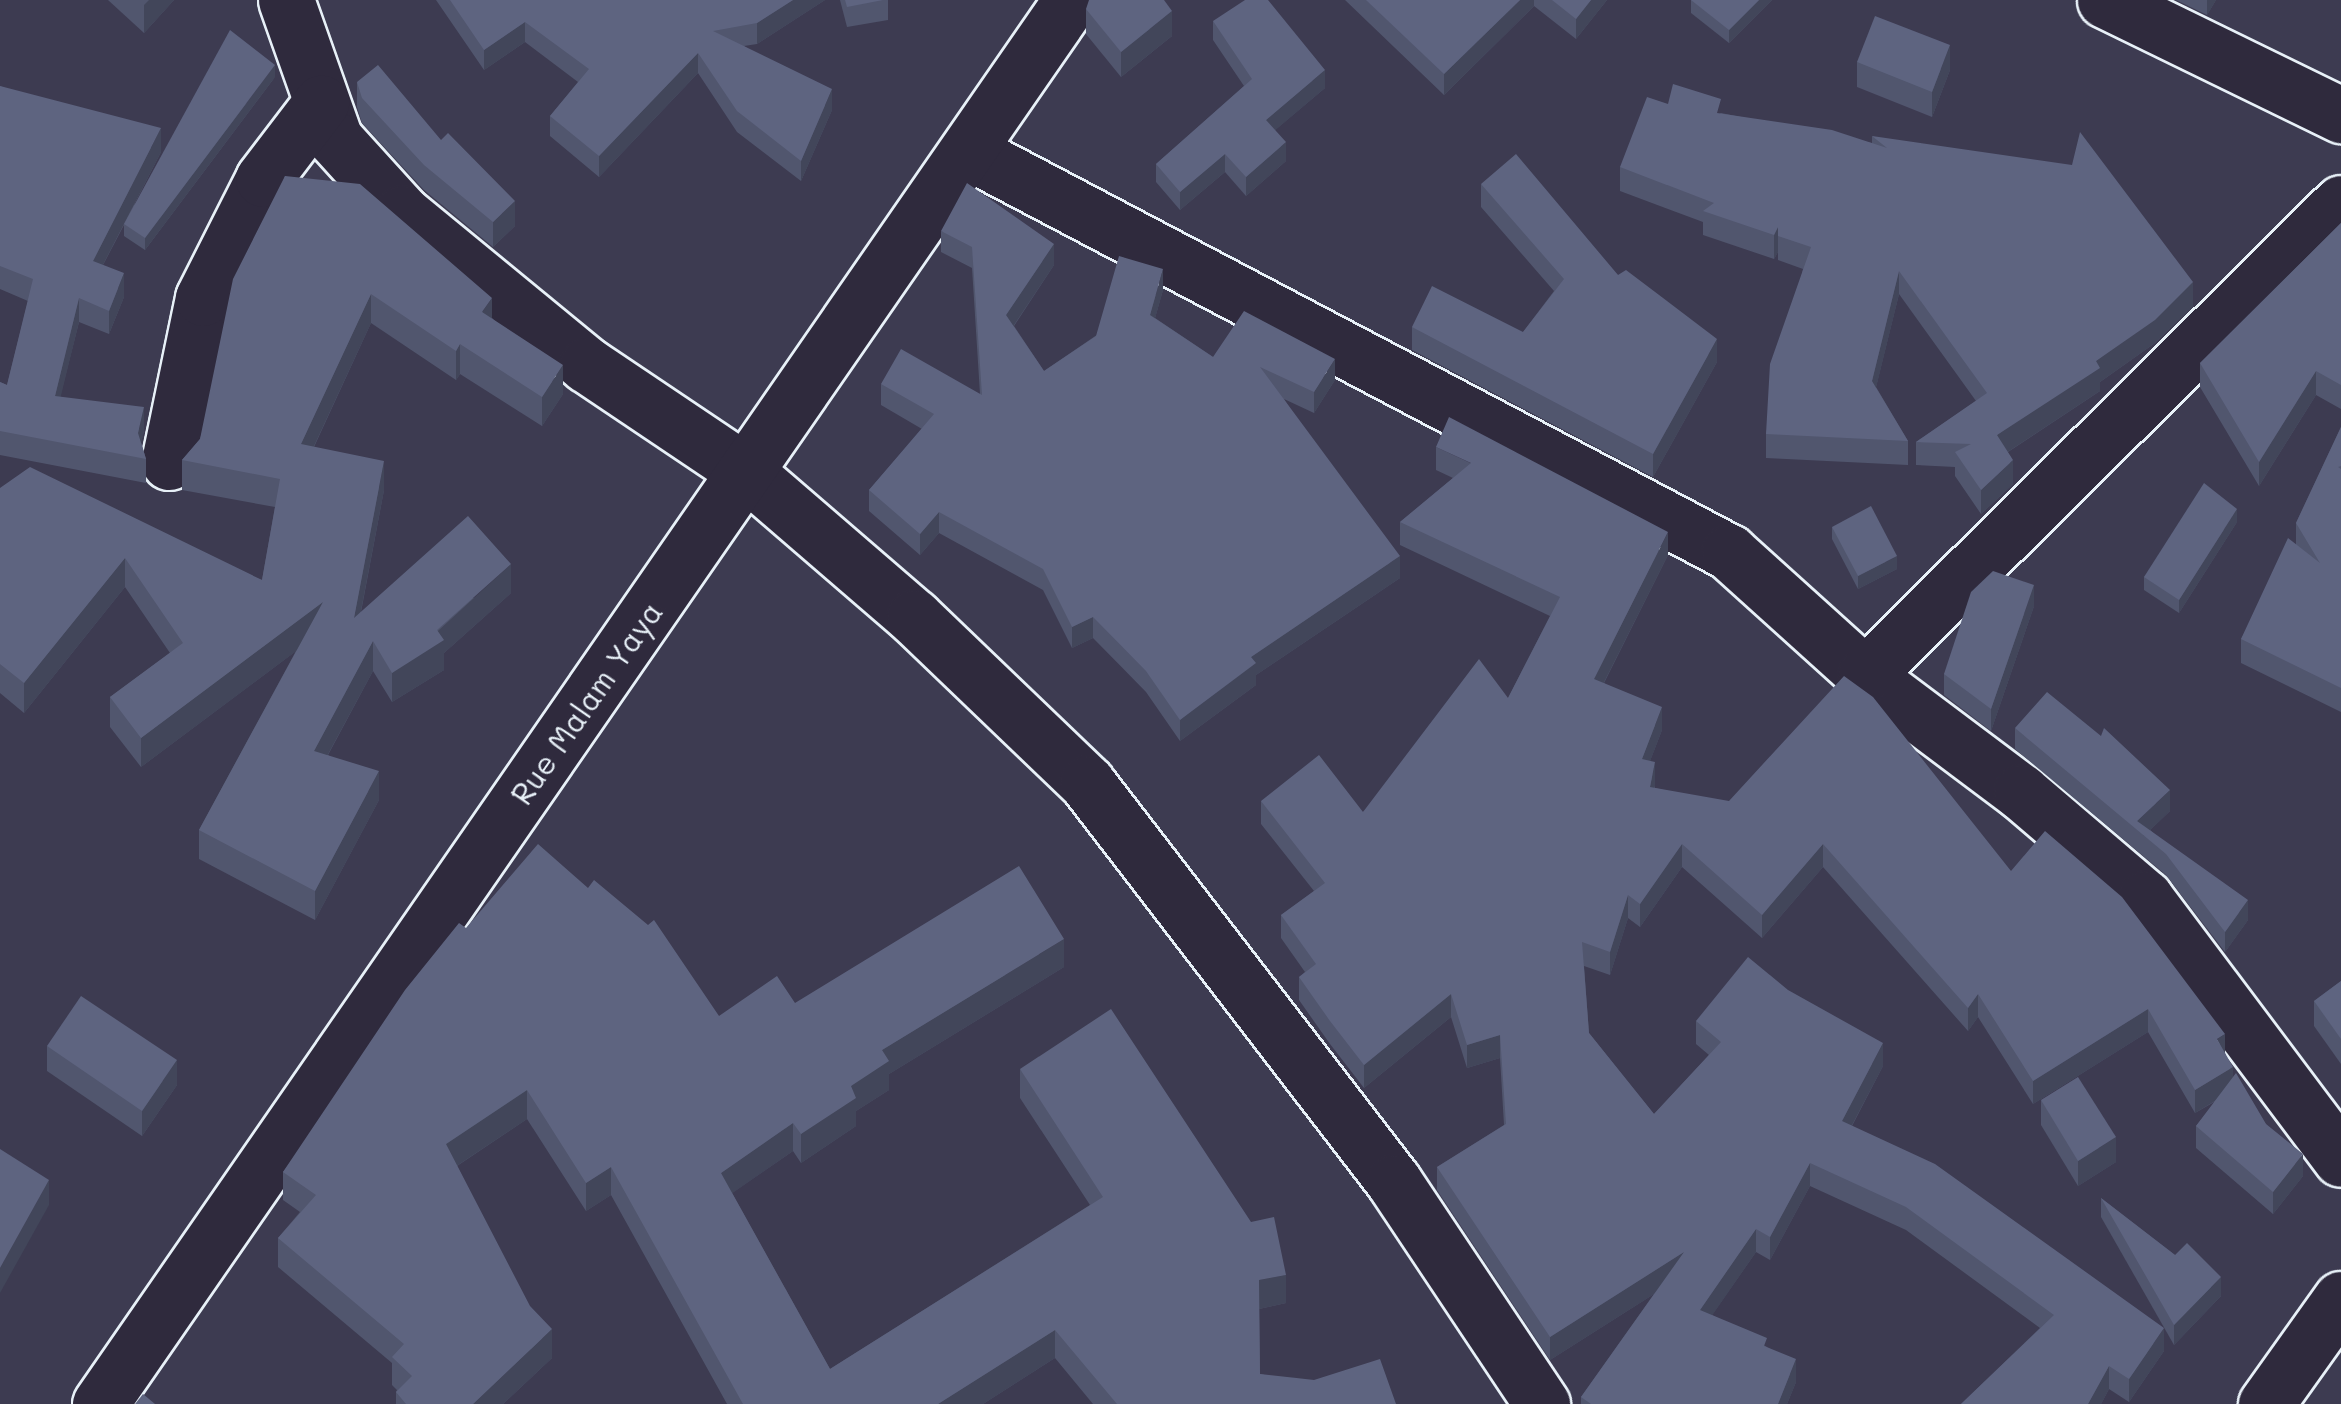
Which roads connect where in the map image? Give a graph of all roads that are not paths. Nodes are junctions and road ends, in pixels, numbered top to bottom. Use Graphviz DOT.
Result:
graph roads {
  1 [pos="286,0"];
  2 [pos="1071,0"];
  3 [pos="2105,0"];
  4 [pos="321,103"];
  5 [pos="2341,116"];
  6 [pos="968,152"];
  7 [pos="2341,203"];
  8 [pos="168,462"];
  9 [pos="746,472"];
  10 [pos="1865,674"];
  11 [pos="2341,1158"];
  12 [pos="2341,1299"];
  13 [pos="100,1404"];
  14 [pos="1542,1404"];
  15 [pos="2266,1404"];
  1 -- 4 [label="street"];
  2 -- 6 [label="street, Rue Malam Yaya"];
  3 -- 5 [label="street"];
  4 -- 8 [label="street"];
  4 -- 9 [label="street"];
  6 -- 9 [label="street, Rue Malam Yaya"];
  6 -- 10 [label="street"];
  7 -- 10 [label="street"];
  9 -- 13 [label="street, Rue Malam Yaya"];
  9 -- 14 [label="street"];
  10 -- 11 [label="street"];
  12 -- 15 [label="street"];
}
